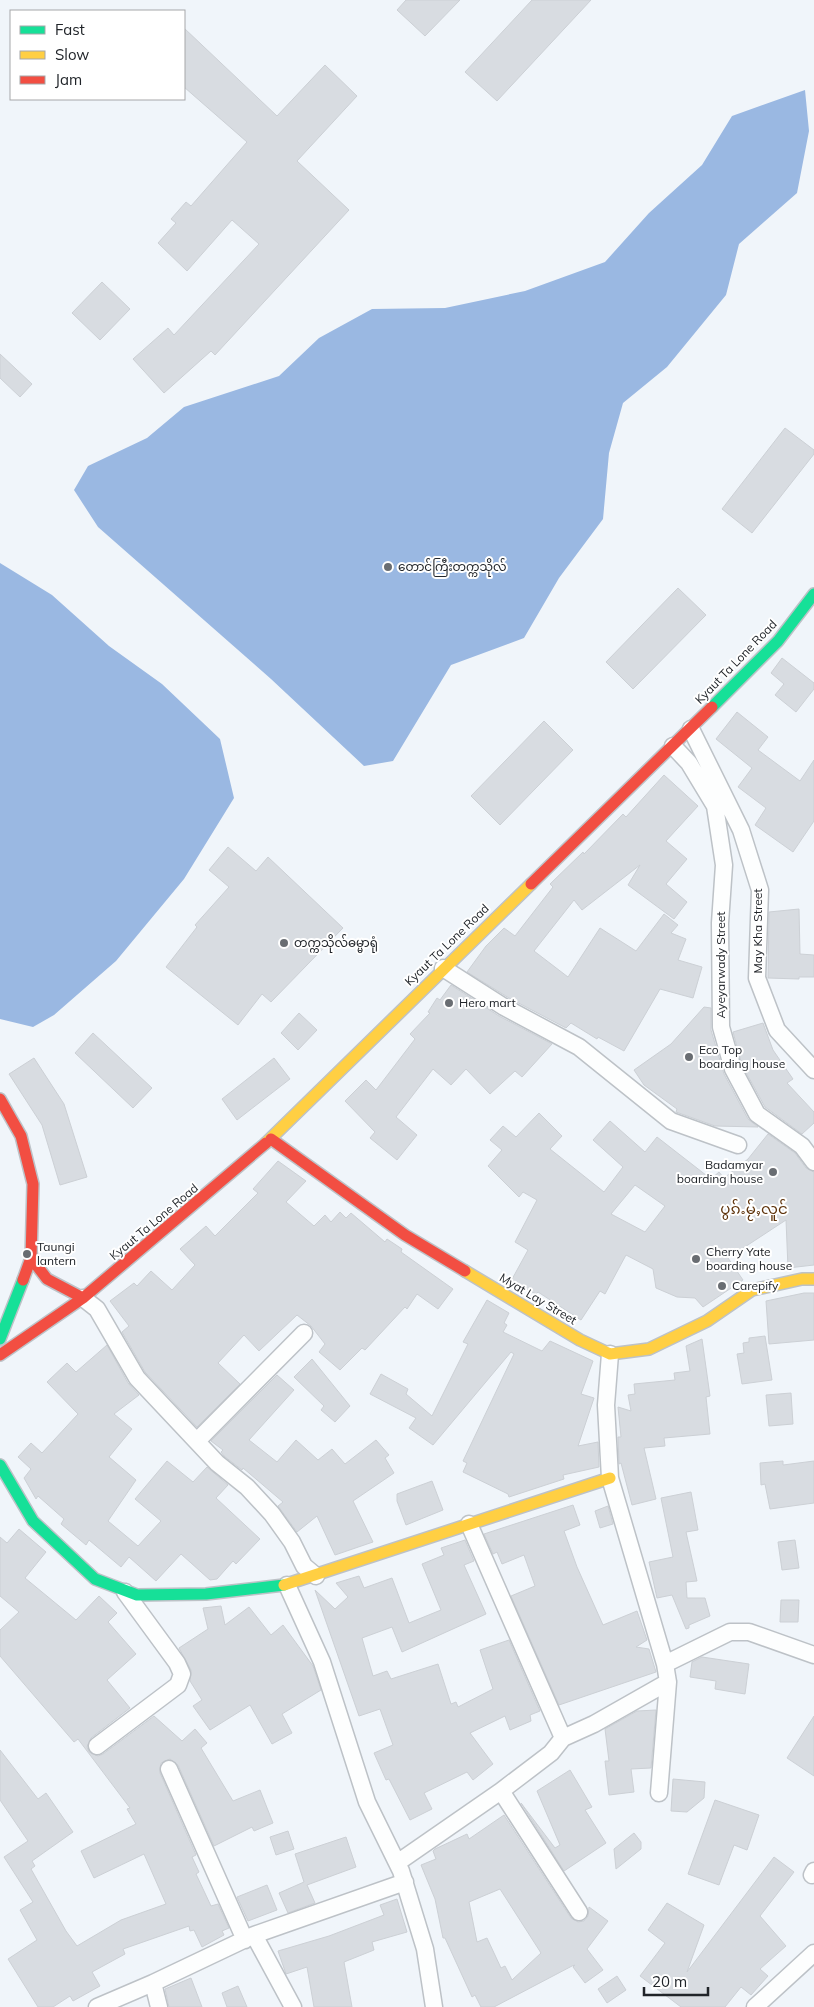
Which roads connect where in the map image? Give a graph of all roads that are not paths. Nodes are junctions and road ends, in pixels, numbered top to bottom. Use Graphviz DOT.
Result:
graph roads {
  1 [pos="814,594"];
  2 [pos="691,729"];
  3 [pos="673,746"];
  4 [pos="442,968"];
  5 [pos="814,1070"];
  6 [pos="0,1099"];
  7 [pos="271,1140"];
  8 [pos="738,1145"];
  9 [pos="814,1162"];
  10 [pos="31,1258"];
  11 [pos="814,1279"];
  12 [pos="83,1298"];
  13 [pos="304,1333"];
  14 [pos="0,1339"];
  15 [pos="610,1354"];
  16 [pos="0,1355"];
  17 [pos="197,1441"];
  18 [pos="0,1465"];
  19 [pos="610,1478"];
  20 [pos="469,1524"];
  21 [pos="316,1576"];
  22 [pos="287,1585"];
  23 [pos="125,1592"];
  24 [pos="814,1655"];
  25 [pos="665,1664"];
  26 [pos="668,1682"];
  27 [pos="563,1738"];
  28 [pos="97,1746"];
  29 [pos="169,1769"];
  30 [pos="501,1791"];
  31 [pos="659,1793"];
  32 [pos="397,1863"];
  33 [pos="405,1882"];
  34 [pos="580,1912"];
  35 [pos="250,1938"];
  36 [pos="814,1953"];
  37 [pos="153,1983"];
  38 [pos="97,2007"];
  39 [pos="159,2007"];
  40 [pos="293,2007"];
  41 [pos="434,2007"];
  42 [pos="755,2007"];
  1 -- 2 [label="street, Kyaut Ta Lone Road"];
  2 -- 3 [label="street, Kyaut Ta Lone Road"];
  2 -- 5 [label="street, May Kha Street"];
  3 -- 4 [label="street, Kyaut Ta Lone Road"];
  3 -- 9 [label="street, Ayeyarwady Street"];
  4 -- 7 [label="street, Kyaut Ta Lone Road"];
  4 -- 8 [label="street"];
  6 -- 10 [label="street"];
  7 -- 12 [label="street, Kyaut Ta Lone Road"];
  7 -- 15 [label="street, Myat Lay Street"];
  10 -- 12 [label="street"];
  10 -- 14 [label="street"];
  11 -- 15 [label="street"];
  12 -- 16 [label="street, Kyaut Ta Lone Road"];
  12 -- 17 [label="street"];
  13 -- 17 [label="street"];
  15 -- 19 [label="street"];
  17 -- 21 [label="street"];
  18 -- 23 [label="street"];
  19 -- 20 [label="street"];
  19 -- 25 [label="street"];
  20 -- 21 [label="street"];
  20 -- 27 [label="street"];
  21 -- 22 [label="street"];
  22 -- 23 [label="street"];
  22 -- 32 [label="street"];
  23 -- 28 [label="street"];
  24 -- 25 [label="street"];
  25 -- 26 [label="street"];
  26 -- 27 [label="street"];
  26 -- 31 [label="street"];
  27 -- 30 [label="street"];
  29 -- 35 [label="street"];
  30 -- 32 [label="street"];
  30 -- 34 [label="street"];
  32 -- 33 [label="street"];
  33 -- 35 [label="street"];
  33 -- 41 [label="street"];
  35 -- 37 [label="street"];
  35 -- 40 [label="street"];
  36 -- 42 [label="street"];
  37 -- 38 [label="street"];
  37 -- 39 [label="street"];
}
